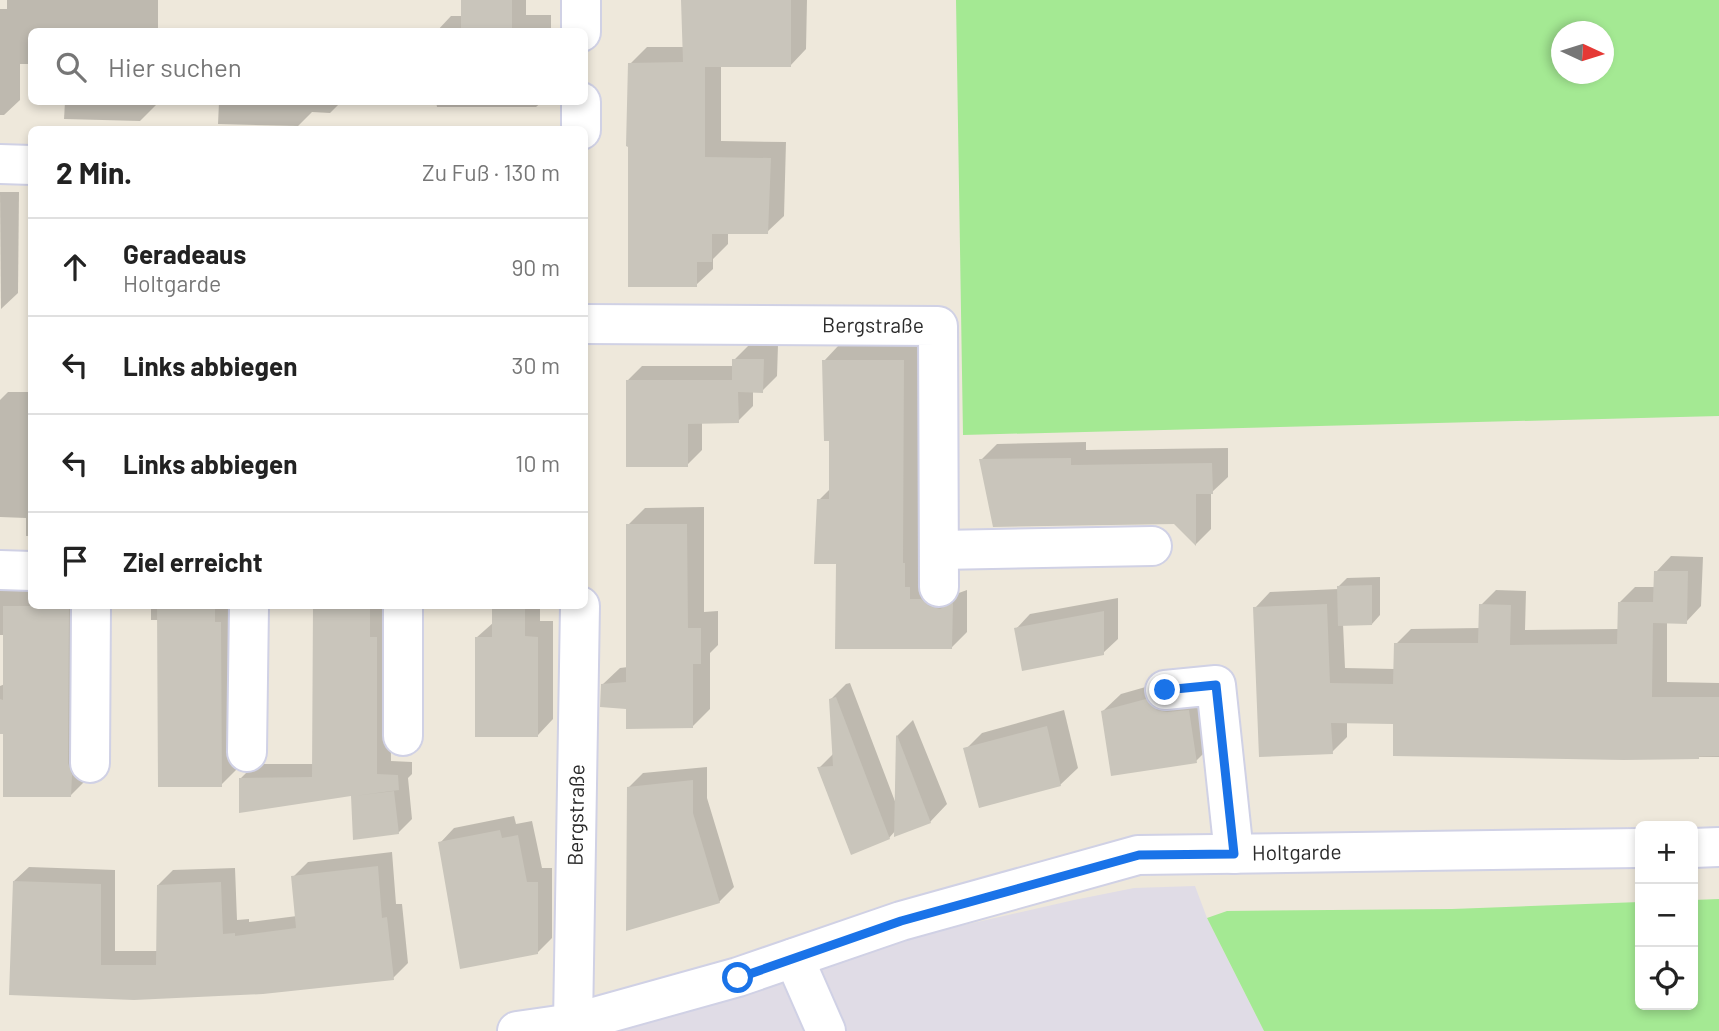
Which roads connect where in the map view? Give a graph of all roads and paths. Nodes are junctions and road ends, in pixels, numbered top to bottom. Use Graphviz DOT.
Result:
graph roads {
  1 [pos="581,0"];
  2 [pos="581,28"];
  3 [pos="581,105"];
  4 [pos="581,126"];
  5 [pos="0,164"];
  6 [pos="28,166"];
  7 [pos="588,324"];
  8 [pos="1152,546"];
  9 [pos="0,570"];
  10 [pos="28,571"];
  11 [pos="91,609"];
  12 [pos="249,609"];
  13 [pos="403,609"];
  14 [pos="580,609"];
  15 [pos="1165,690"];
  16 [pos="403,736"];
  17 [pos="247,752"];
  18 [pos="90,764"];
  19 [pos="1719,847"];
  20 [pos="1635,848"];
  21 [pos="1698,848"];
  22 [pos="1234,854"];
  23 [pos="794,958"];
  24 [pos="573,1023"];
  25 [pos="517,1031"];
  26 [pos="826,1031"];
  1 -- 2 [label="street"];
  3 -- 4 [label="street"];
  5 -- 6 [label="street"];
  7 -- 8 [label="street, Bergstraße"];
  9 -- 10 [label="street"];
  11 -- 18 [label="street"];
  12 -- 17 [label="street"];
  13 -- 16 [label="street"];
  14 -- 24 [label="street, Bergstraße"];
  15 -- 22 [label="street"];
  19 -- 21 [label="street"];
  20 -- 22 [label="street, Holtgarde"];
  22 -- 23 [label="street, Holtgarde"];
  23 -- 24 [label="street, Holtgarde"];
  23 -- 26 [label="street"];
  24 -- 25 [label="street, Holtgarde"];
}
